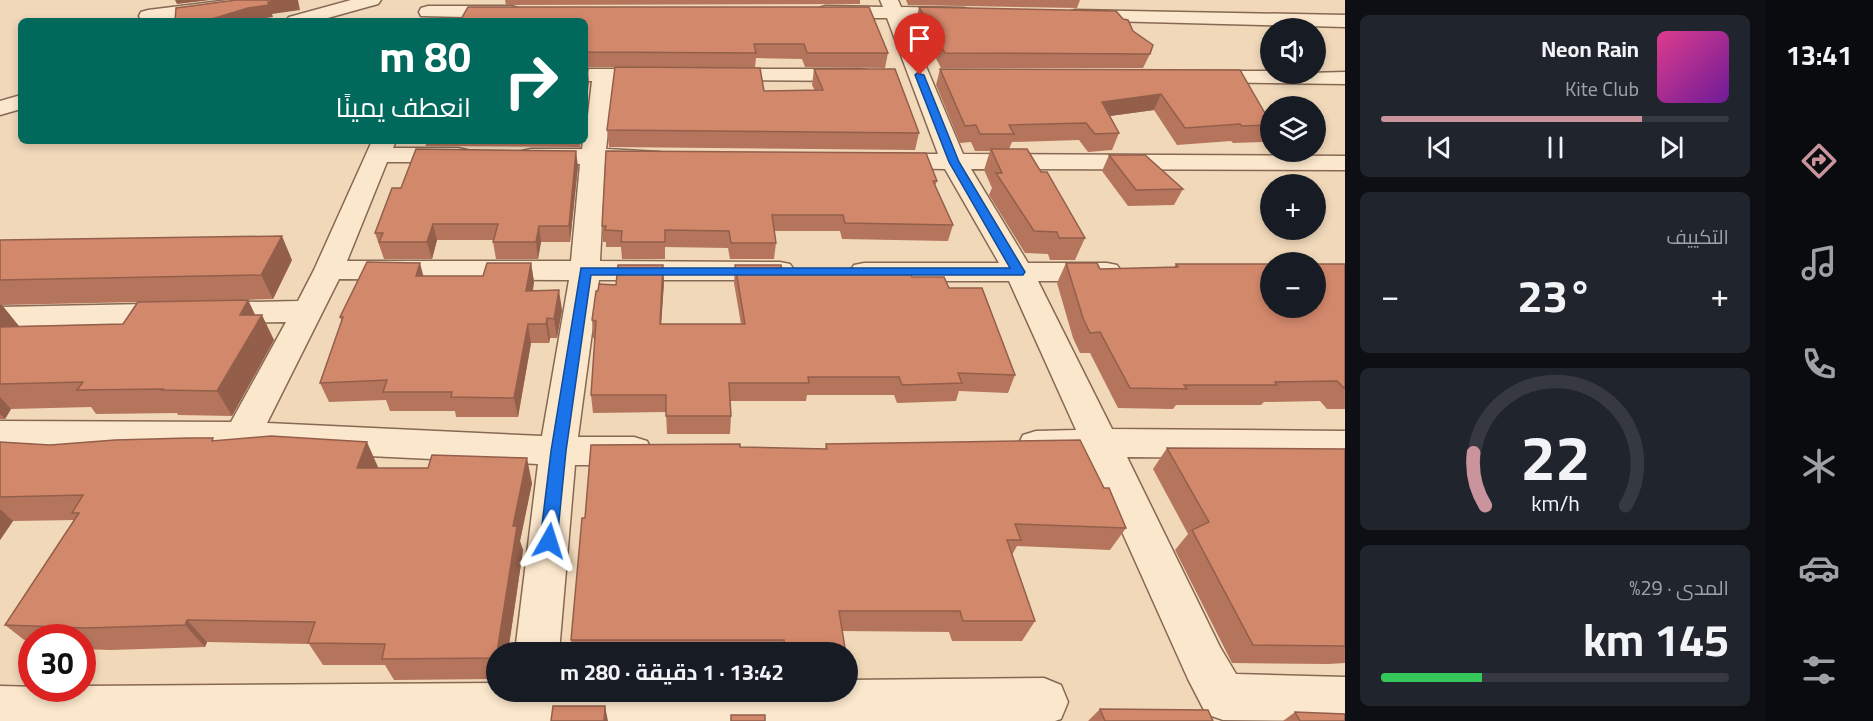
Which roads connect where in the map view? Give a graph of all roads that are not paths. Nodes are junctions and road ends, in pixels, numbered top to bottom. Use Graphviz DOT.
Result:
graph roads {
  1 [pos="272,0"];
  2 [pos="372,0"];
  3 [pos="891,6"];
  4 [pos="427,11"];
  5 [pos="149,12"];
  6 [pos="524,12"];
  7 [pos="811,12"];
  8 [pos="977,14"];
  9 [pos="1060,16"];
  10 [pos="307,18"];
  11 [pos="1345,21"];
  12 [pos="594,75"];
  13 [pos="674,75"];
  14 [pos="697,75"];
  15 [pos="911,75"];
  16 [pos="1180,77"];
  17 [pos="1345,78"];
  18 [pos="18,94"];
  19 [pos="0,99"];
  20 [pos="18,103"];
  21 [pos="0,108"];
  22 [pos="381,148"];
  23 [pos="593,156"];
  24 [pos="674,157"];
  25 [pos="861,160"];
  26 [pos="954,162"];
  27 [pos="1345,163"];
  28 [pos="329,270"];
  29 [pos="585,271"];
  30 [pos="1019,272"];
  31 [pos="1139,272"];
  32 [pos="307,311"];
  33 [pos="0,317"];
  34 [pos="0,435"];
  35 [pos="242,436"];
  36 [pos="1101,443"];
  37 [pos="1345,445"];
  38 [pos="1000,447"];
  39 [pos="558,451"];
  40 [pos="664,451"];
  41 [pos="538,642"];
  42 [pos="1345,700"];
  43 [pos="1044,702"];
  44 [pos="532,706"];
  45 [pos="1229,709"];
  46 [pos="0,710"];
  1 -- 5 [label="street"];
  2 -- 10 [label="street"];
  3 -- 7 [label="street"];
  3 -- 8 [label="street"];
  3 -- 15 [label="street"];
  4 -- 6 [label="street"];
  9 -- 11 [label="street"];
  12 -- 13 [label="street"];
  12 -- 23 [label="street"];
  14 -- 15 [label="street"];
  15 -- 26 [label="street"];
  16 -- 17 [label="street"];
  18 -- 19 [label="street"];
  20 -- 21 [label="street"];
  22 -- 23 [label="street"];
  22 -- 28 [label="street"];
  23 -- 24 [label="street"];
  23 -- 29 [label="street"];
  25 -- 26 [label="street"];
  26 -- 27 [label="street"];
  26 -- 30 [label="street"];
  28 -- 29 [label="street"];
  28 -- 32 [label="street"];
  29 -- 30 [label="street"];
  29 -- 39 [label="street"];
  30 -- 31 [label="street"];
  30 -- 36 [label="street"];
  32 -- 33 [label="street"];
  32 -- 35 [label="street"];
  34 -- 35 [label="street"];
  35 -- 39 [label="street"];
  36 -- 37 [label="street"];
  36 -- 38 [label="street"];
  36 -- 45 [label="street"];
  39 -- 40 [label="street"];
  39 -- 41 [label="street"];
  42 -- 45 [label="street"];
  43 -- 44 [label="street"];
  44 -- 46 [label="street"];
}
